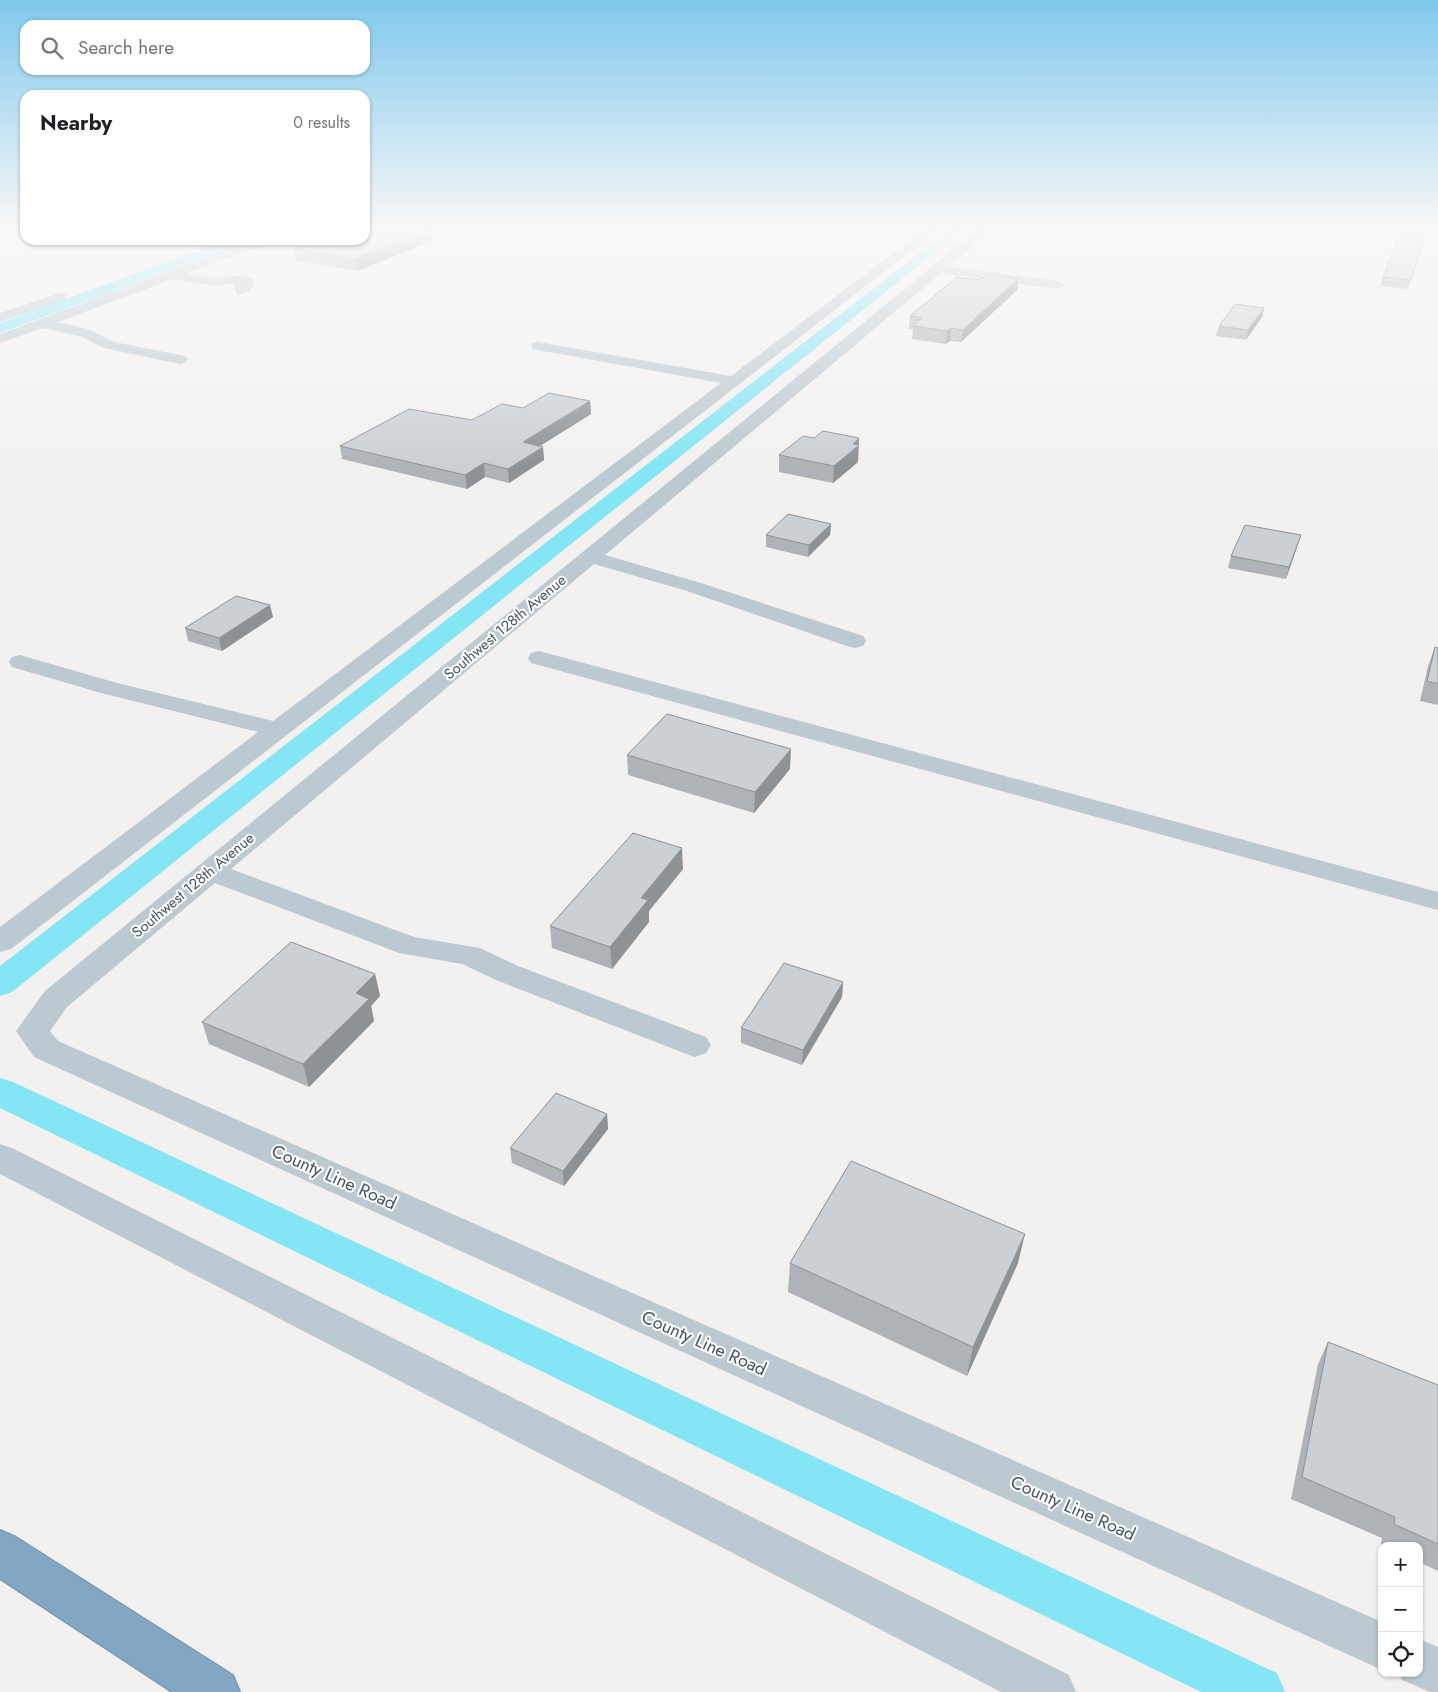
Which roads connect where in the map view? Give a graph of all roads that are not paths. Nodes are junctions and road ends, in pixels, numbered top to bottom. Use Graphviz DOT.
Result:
graph roads {
  1 [pos="25,309"];
  2 [pos="82,309"];
  3 [pos="829,309"];
  4 [pos="890,309"];
  5 [pos="0,318"];
  6 [pos="42,324"];
  7 [pos="0,339"];
  8 [pos="538,346"];
  9 [pos="180,359"];
  10 [pos="736,380"];
  11 [pos="590,557"];
  12 [pos="855,641"];
  13 [pos="539,658"];
  14 [pos="20,662"];
  15 [pos="278,730"];
  16 [pos="210,872"];
  17 [pos="1438,901"];
  18 [pos="0,942"];
  19 [pos="32,1031"];
  20 [pos="695,1045"];
  21 [pos="0,1158"];
  22 [pos="0,1553"];
  23 [pos="1378,1644"];
  24 [pos="1423,1665"];
  25 [pos="1438,1671"];
  26 [pos="216,1692"];
  27 [pos="1052,1692"];
  1 -- 5 [label="street"];
  2 -- 6 [label="street"];
  3 -- 10 [label="street"];
  4 -- 11 [label="street, Southwest 128th Avenue"];
  6 -- 7 [label="street"];
  6 -- 9 [label="street"];
  8 -- 10 [label="street"];
  10 -- 15 [label="street"];
  11 -- 12 [label="street"];
  11 -- 16 [label="street, Southwest 128th Avenue"];
  13 -- 17 [label="street"];
  14 -- 15 [label="street"];
  15 -- 18 [label="street"];
  16 -- 19 [label="street, Southwest 128th Avenue"];
  16 -- 20 [label="street"];
  19 -- 23 [label="street, County Line Road"];
  21 -- 27 [label="street"];
  22 -- 26 [label="highway"];
  24 -- 25 [label="street"];
}
